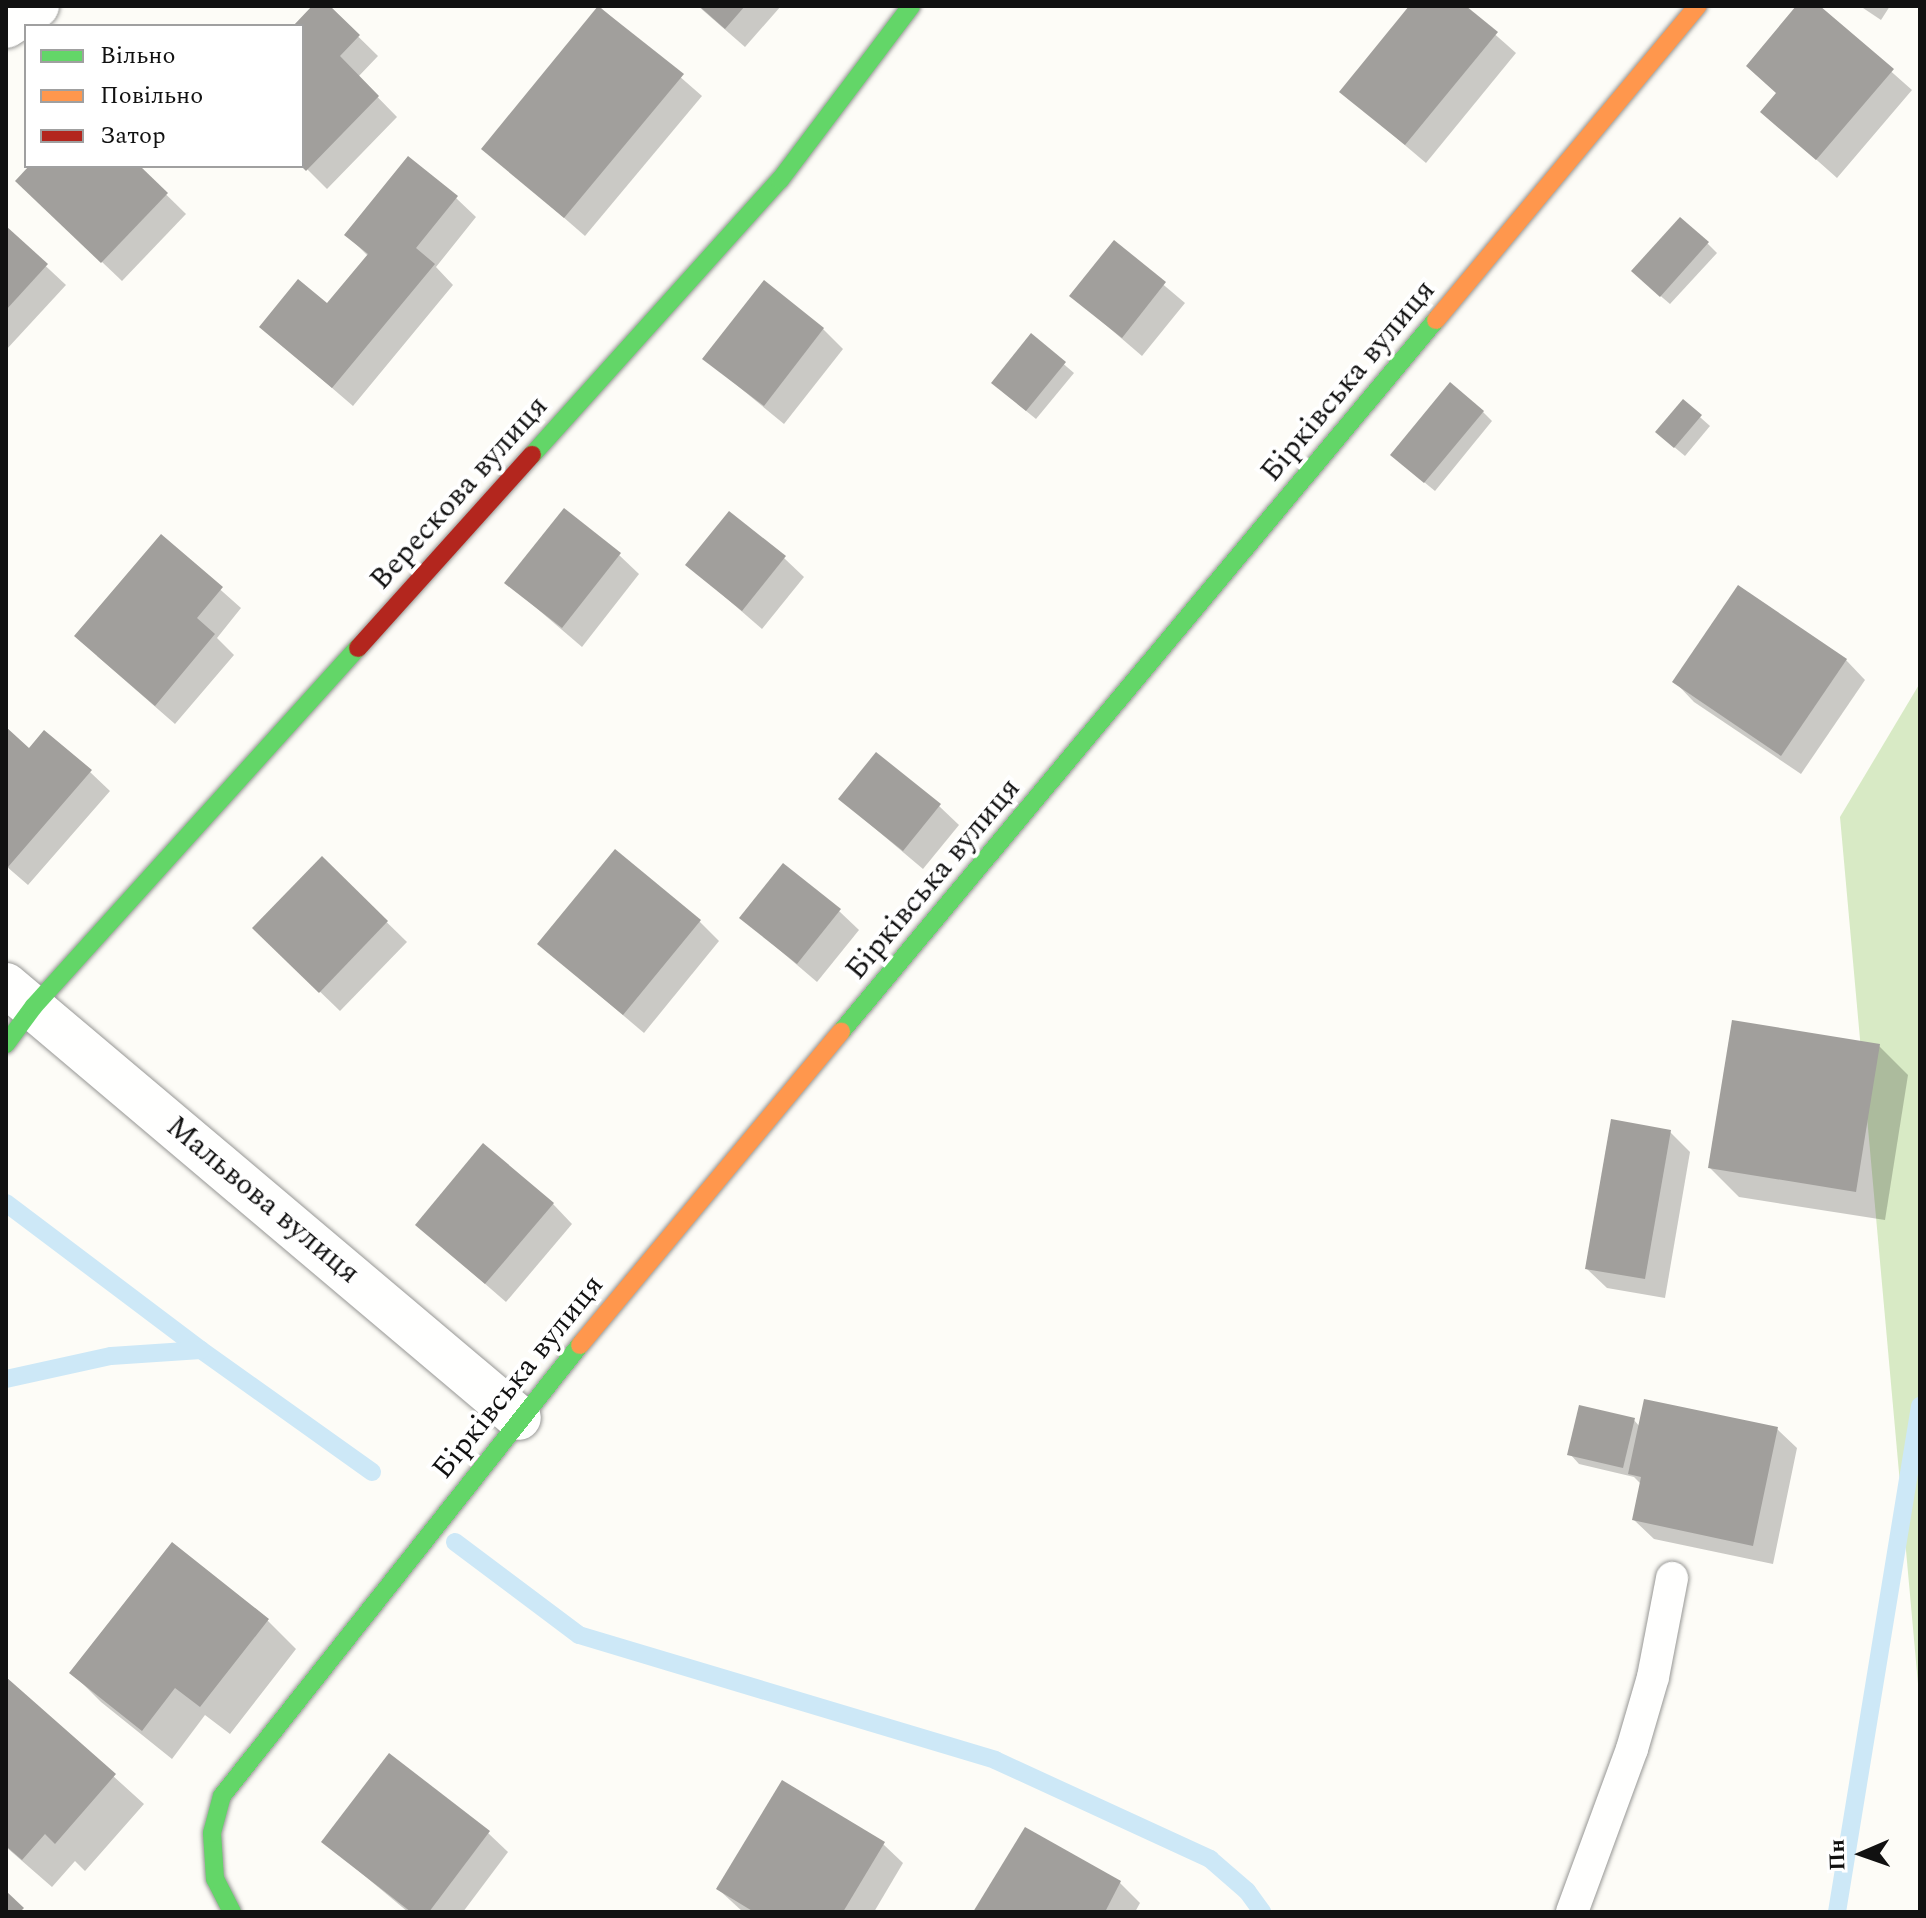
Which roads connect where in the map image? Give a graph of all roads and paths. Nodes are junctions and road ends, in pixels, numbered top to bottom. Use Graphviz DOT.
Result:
graph roads {
  1 [pos="37,6"];
  2 [pos="911,6"];
  3 [pos="1698,6"];
  4 [pos="6,26"];
  5 [pos="20,995"];
  6 [pos="6,1044"];
  7 [pos="519,1418"];
  8 [pos="1672,1578"];
  9 [pos="232,1912"];
  10 [pos="1572,1912"];
  1 -- 4 [label="street"];
  2 -- 5 [label="street, Верескова вулиця"];
  3 -- 7 [label="street, Бірківська вулиця"];
  5 -- 6 [label="street, Верескова вулиця"];
  5 -- 7 [label="street, Мальвова вулиця"];
  7 -- 9 [label="street, Бірківська вулиця"];
  8 -- 10 [label="lane"];
}
